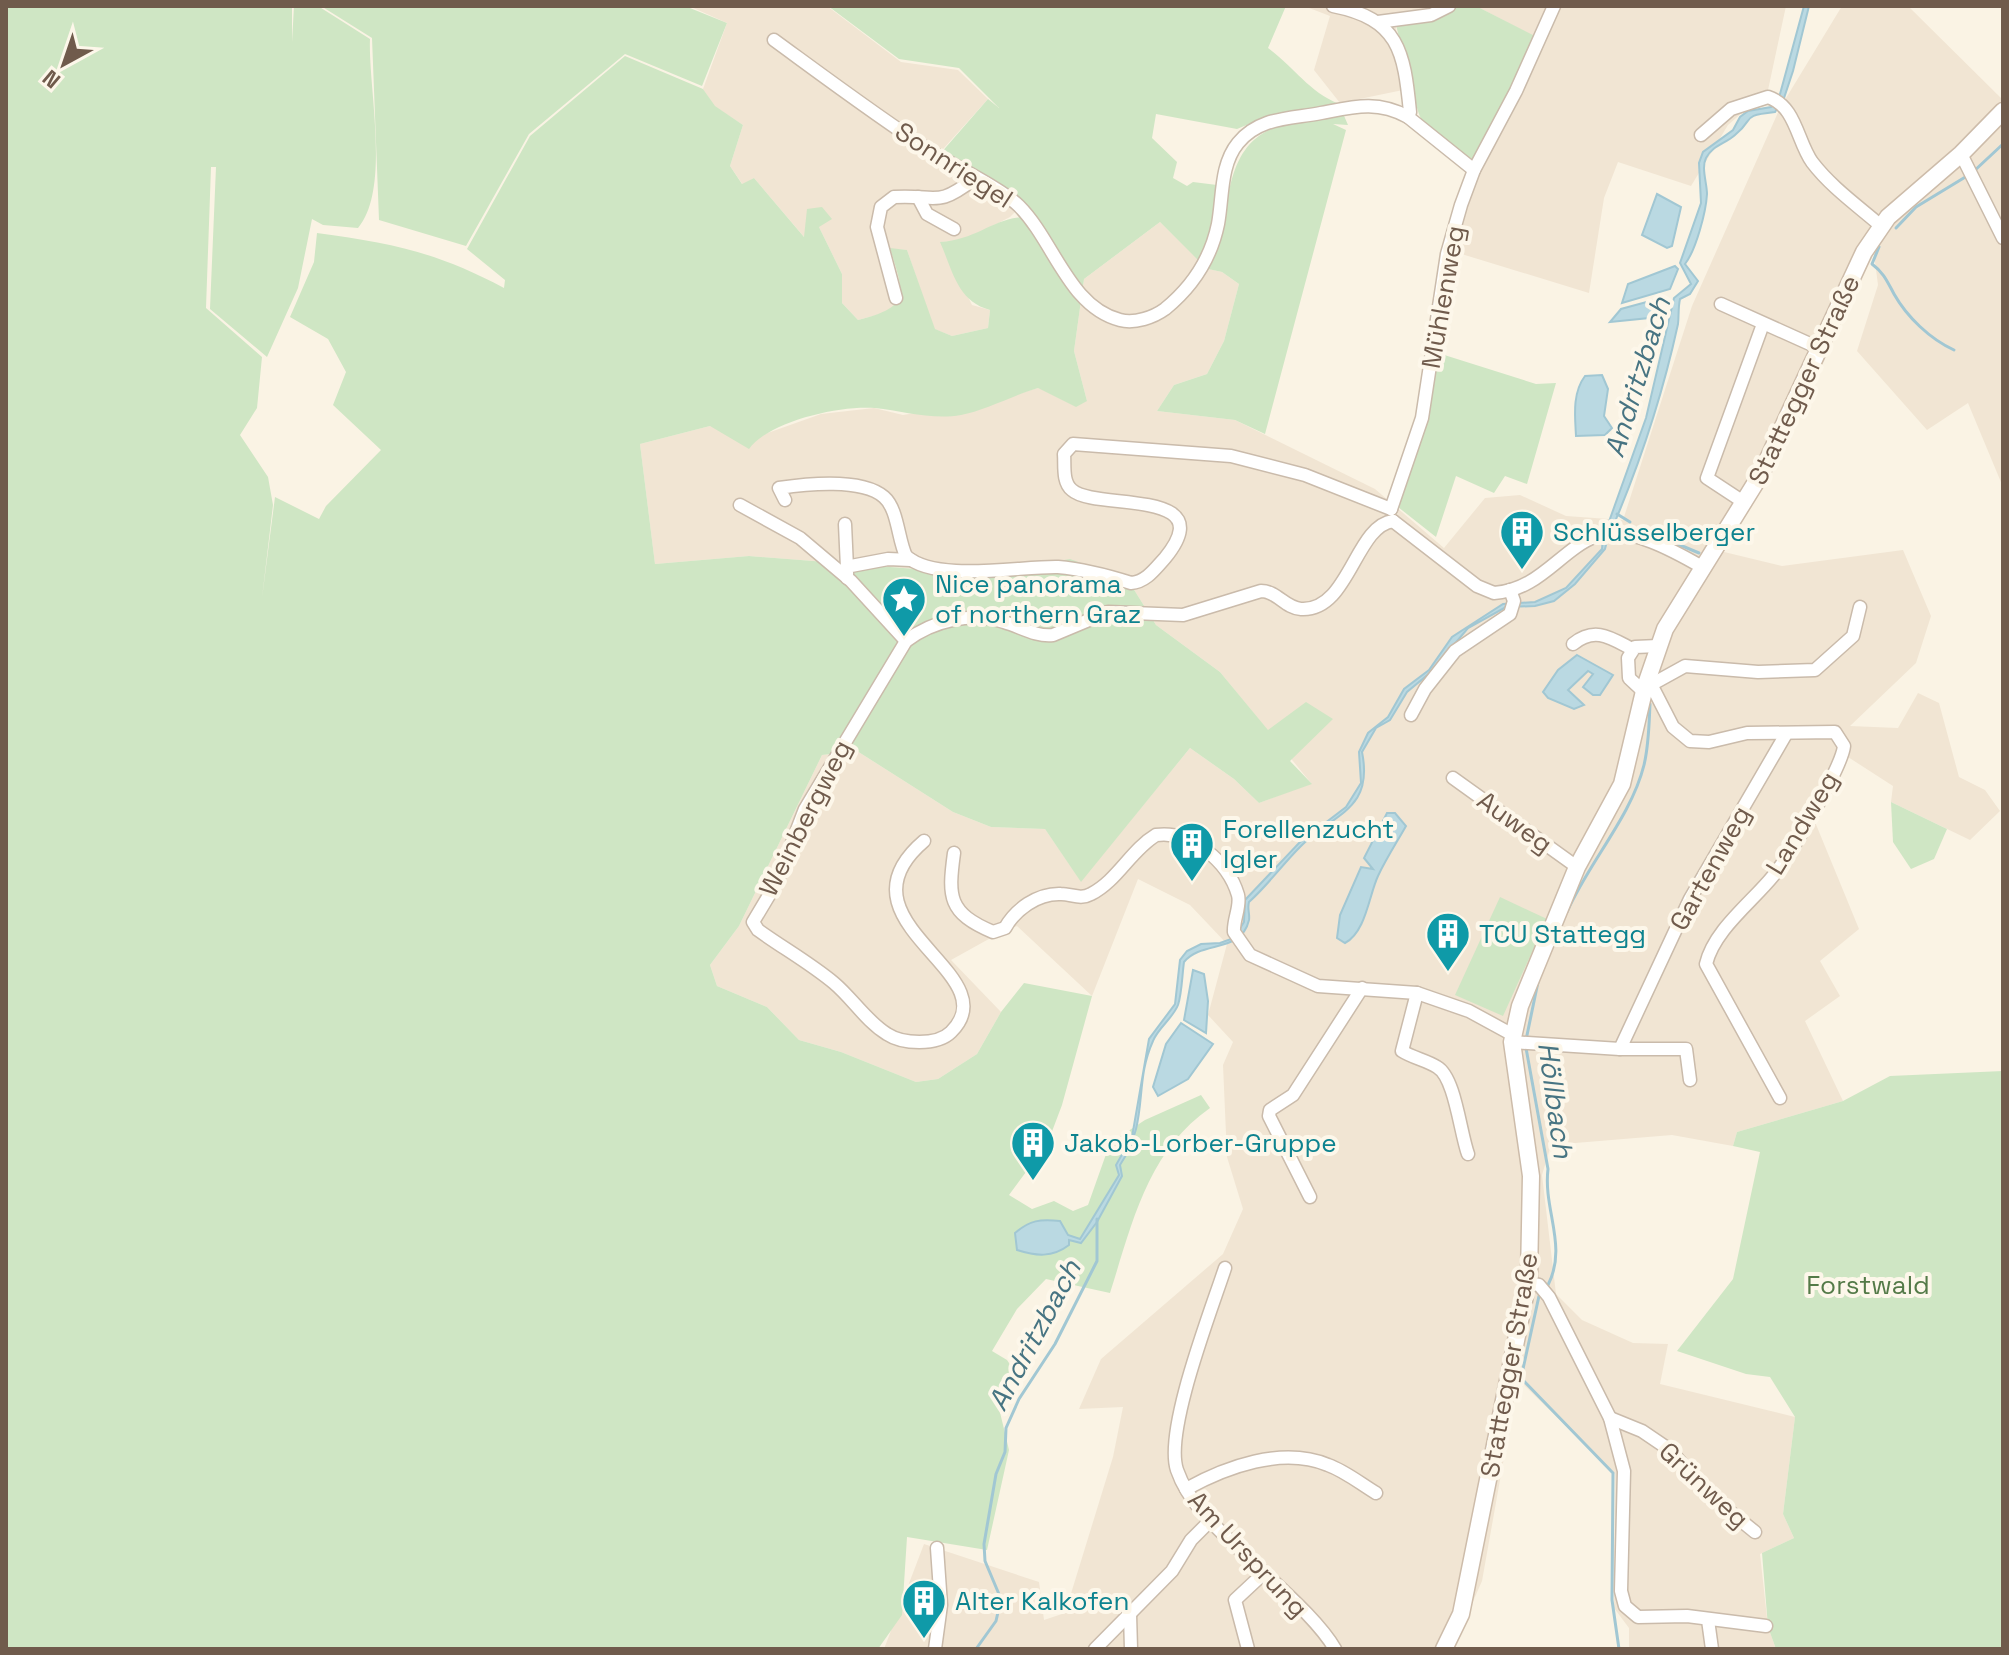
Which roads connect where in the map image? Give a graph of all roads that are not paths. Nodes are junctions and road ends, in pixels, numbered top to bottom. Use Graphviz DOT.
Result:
graph roads {
  1 [pos="1333,6"];
  2 [pos="1449,6"];
  3 [pos="1554,6"];
  4 [pos="1348,8"];
  5 [pos="1378,22"];
  6 [pos="774,40"];
  7 [pos="2003,111"];
  8 [pos="1408,117"];
  9 [pos="1701,135"];
  10 [pos="1967,166"];
  11 [pos="1474,170"];
  12 [pos="974,179"];
  13 [pos="918,197"];
  14 [pos="1881,226"];
  15 [pos="954,229"];
  16 [pos="2003,238"];
  17 [pos="896,298"];
  18 [pos="1721,304"];
  19 [pos="1763,324"];
  20 [pos="1821,349"];
  21 [pos="785,500"];
  22 [pos="1745,503"];
  23 [pos="740,505"];
  24 [pos="1392,515"];
  25 [pos="845,524"];
  26 [pos="911,560"];
  27 [pos="1702,567"];
  28 [pos="847,573"];
  29 [pos="1512,600"];
  30 [pos="1860,607"];
  31 [pos="906,641"];
  32 [pos="1573,644"];
  33 [pos="1658,646"];
  34 [pos="1632,649"];
  35 [pos="1644,690"];
  36 [pos="1411,715"];
  37 [pos="1786,734"];
  38 [pos="1453,778"];
  39 [pos="924,841"];
  40 [pos="954,853"];
  41 [pos="1577,867"];
  42 [pos="1362,988"];
  43 [pos="1417,993"];
  44 [pos="1513,1038"];
  45 [pos="1620,1049"];
  46 [pos="1690,1080"];
  47 [pos="1780,1098"];
  48 [pos="1468,1154"];
  49 [pos="1310,1197"];
  50 [pos="1225,1268"];
  51 [pos="1528,1283"];
  52 [pos="1610,1418"];
  53 [pos="1186,1489"];
  54 [pos="1376,1493"];
  55 [pos="1210,1521"];
  56 [pos="1755,1532"];
  57 [pos="937,1548"];
  58 [pos="1264,1573"];
  59 [pos="1130,1614"];
  60 [pos="1708,1620"];
  61 [pos="1766,1626"];
  62 [pos="935,1649"];
  63 [pos="1095,1649"];
  64 [pos="1131,1649"];
  65 [pos="1248,1649"];
  66 [pos="1335,1649"];
  67 [pos="1444,1649"];
  68 [pos="1712,1649"];
  1 -- 4 [label="street"];
  2 -- 5 [label="street"];
  3 -- 11 [label="street, Mühlenweg"];
  4 -- 5 [label="street"];
  5 -- 8 [label="street"];
  6 -- 12 [label="street, Sonnriegel"];
  7 -- 10 [label="main road, Stattegger Straße"];
  8 -- 11 [label="street"];
  8 -- 12 [label="street, Sonnriegel"];
  9 -- 14 [label="street"];
  10 -- 14 [label="main road, Stattegger Straße"];
  10 -- 16 [label="street"];
  11 -- 24 [label="street, Mühlenweg"];
  12 -- 13 [label="street"];
  13 -- 15 [label="street"];
  13 -- 17 [label="street"];
  14 -- 20 [label="main road, Stattegger Straße"];
  18 -- 19 [label="street"];
  19 -- 20 [label="street"];
  19 -- 22 [label="street"];
  20 -- 22 [label="main road, Stattegger Straße"];
  21 -- 26 [label="street"];
  22 -- 27 [label="main road, Stattegger Straße"];
  23 -- 28 [label="street"];
  24 -- 26 [label="street"];
  24 -- 29 [label="street"];
  24 -- 31 [label="street"];
  25 -- 28 [label="street"];
  26 -- 28 [label="street"];
  27 -- 29 [label="street"];
  27 -- 33 [label="main road, Stattegger Straße"];
  28 -- 31 [label="street"];
  29 -- 36 [label="street"];
  30 -- 35 [label="street"];
  31 -- 39 [label="street, Weinbergweg"];
  32 -- 34 [label="street"];
  33 -- 34 [label="street"];
  33 -- 35 [label="main road, Stattegger Straße"];
  34 -- 35 [label="street"];
  35 -- 37 [label="street, Landweg"];
  35 -- 41 [label="main road, Stattegger Straße"];
  37 -- 45 [label="street, Gartenweg"];
  37 -- 47 [label="street, Landweg"];
  38 -- 41 [label="street, Auweg"];
  40 -- 42 [label="street"];
  41 -- 44 [label="main road, Stattegger Straße"];
  42 -- 43 [label="street"];
  42 -- 49 [label="street"];
  43 -- 44 [label="street"];
  43 -- 48 [label="street"];
  44 -- 45 [label="street"];
  44 -- 51 [label="main road, Stattegger Straße"];
  45 -- 46 [label="street"];
  50 -- 53 [label="street, Am Ursprung"];
  51 -- 52 [label="street"];
  51 -- 67 [label="main road, Stattegger Straße"];
  52 -- 56 [label="street, Grünweg"];
  52 -- 60 [label="street"];
  53 -- 54 [label="street"];
  53 -- 55 [label="street, Am Ursprung"];
  55 -- 58 [label="street, Am Ursprung"];
  55 -- 59 [label="street"];
  57 -- 62 [label="street"];
  58 -- 65 [label="street"];
  58 -- 66 [label="street, Am Ursprung"];
  59 -- 63 [label="street"];
  59 -- 64 [label="street"];
  60 -- 61 [label="street"];
  60 -- 68 [label="street"];
}
